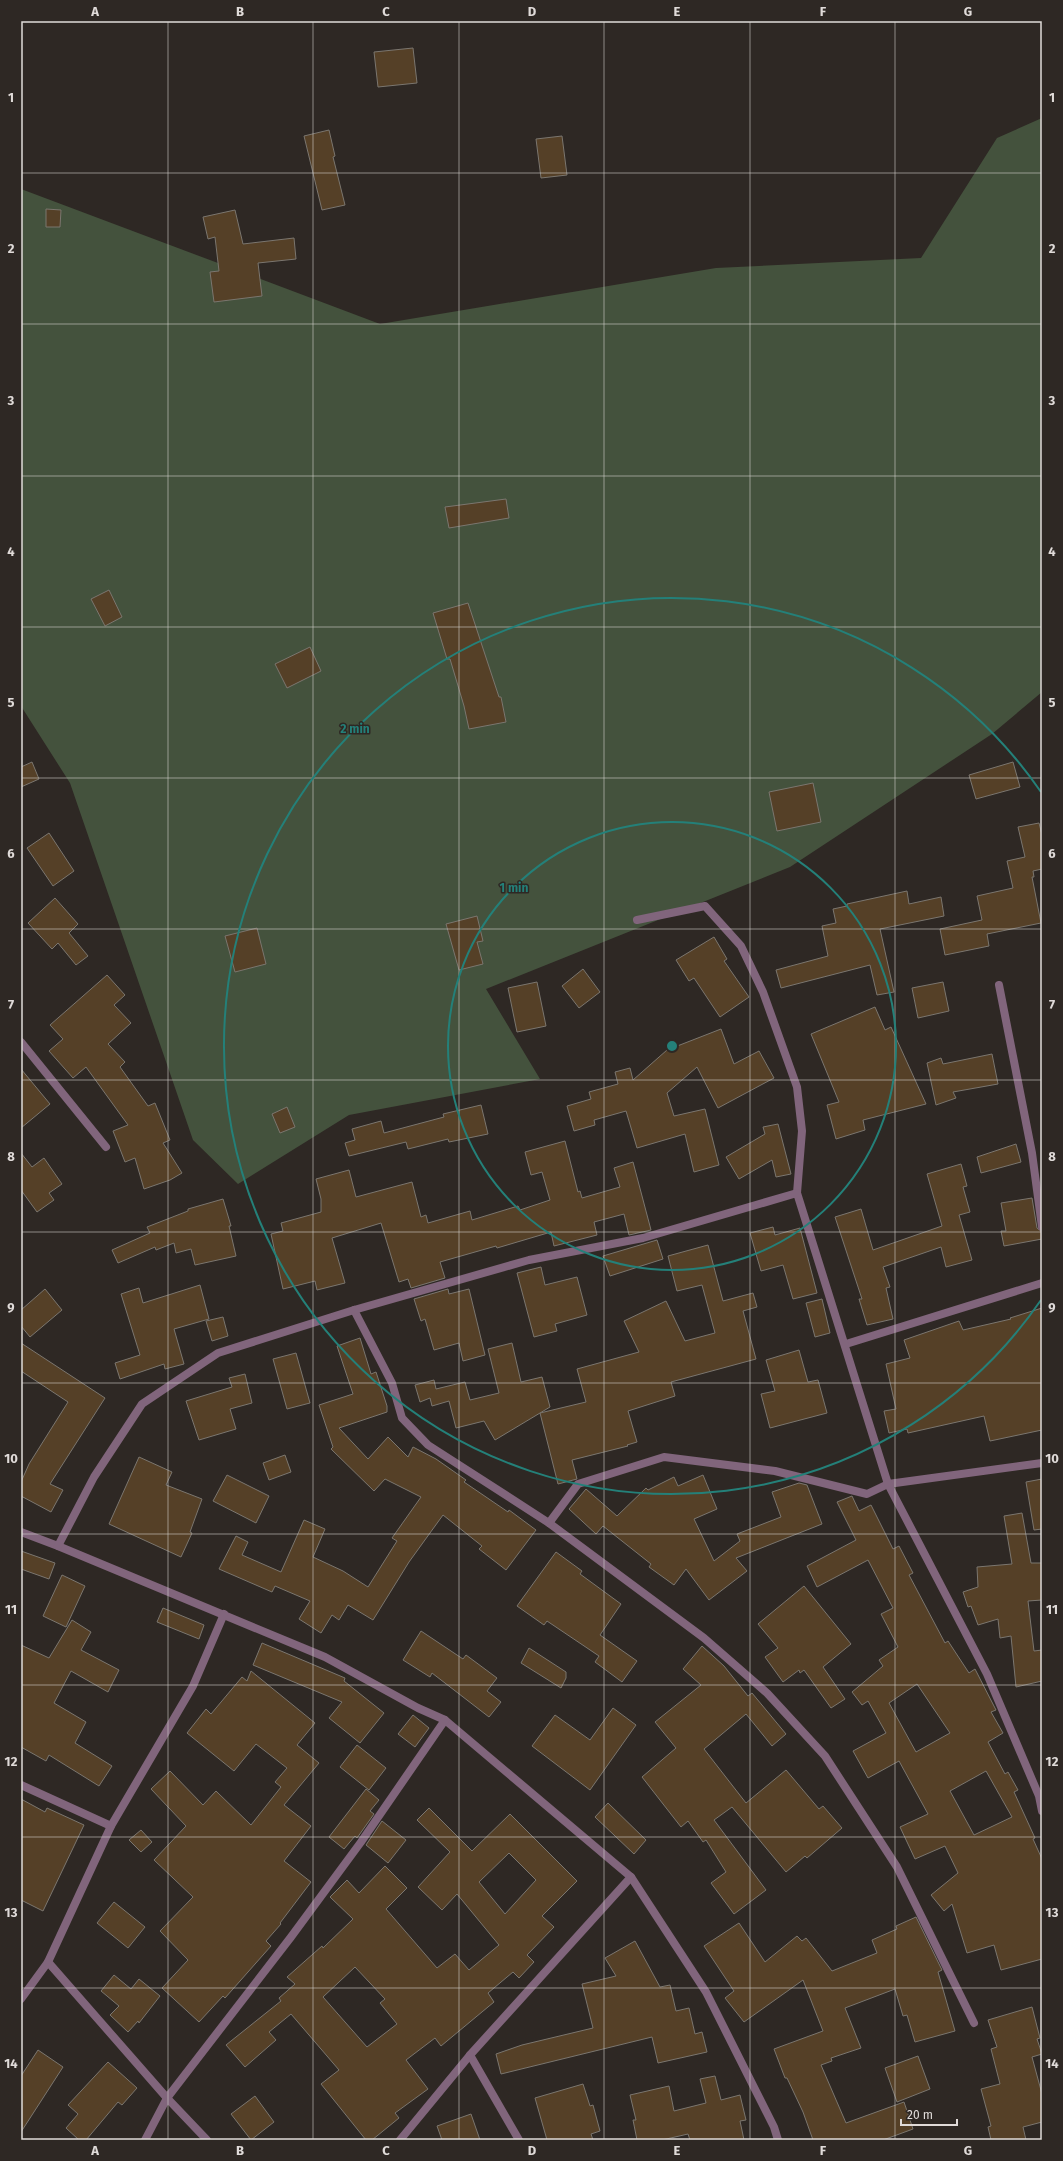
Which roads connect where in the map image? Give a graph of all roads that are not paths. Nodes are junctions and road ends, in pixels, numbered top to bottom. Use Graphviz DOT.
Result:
graph roads {
  1 [pos="637,920"];
  2 [pos="999,985"];
  3 [pos="21,1042"];
  4 [pos="106,1147"];
  5 [pos="797,1193"];
  6 [pos="1042,1227"];
  7 [pos="1042,1283"];
  8 [pos="354,1310"];
  9 [pos="846,1344"];
  10 [pos="1042,1463"];
  11 [pos="888,1484"];
  12 [pos="549,1523"];
  13 [pos="21,1532"];
  14 [pos="58,1546"];
  15 [pos="224,1614"];
  16 [pos="445,1720"];
  17 [pos="21,1785"];
  18 [pos="1041,1797"];
  19 [pos="1042,1811"];
  20 [pos="111,1826"];
  21 [pos="631,1877"];
  22 [pos="48,1962"];
  23 [pos="21,1999"];
  24 [pos="974,2023"];
  25 [pos="470,2054"];
  26 [pos="167,2098"];
  27 [pos="145,2140"];
  28 [pos="207,2140"];
  29 [pos="400,2140"];
  30 [pos="519,2140"];
  31 [pos="778,2140"];
  1 -- 5 [label="street"];
  2 -- 6 [label="street"];
  3 -- 4 [label="street"];
  5 -- 8 [label="street"];
  5 -- 9 [label="street"];
  7 -- 9 [label="street"];
  8 -- 12 [label="street"];
  8 -- 14 [label="street"];
  9 -- 11 [label="street"];
  10 -- 11 [label="street"];
  11 -- 12 [label="street"];
  11 -- 18 [label="street"];
  12 -- 24 [label="street"];
  13 -- 14 [label="street"];
  14 -- 15 [label="street"];
  15 -- 16 [label="street"];
  15 -- 20 [label="street"];
  16 -- 21 [label="street"];
  16 -- 26 [label="street"];
  17 -- 20 [label="street"];
  18 -- 19 [label="street"];
  20 -- 22 [label="street"];
  21 -- 25 [label="street"];
  21 -- 31 [label="street"];
  22 -- 23 [label="street"];
  22 -- 26 [label="street"];
  25 -- 29 [label="street"];
  25 -- 30 [label="street"];
  26 -- 27 [label="street"];
  26 -- 28 [label="street"];
}
